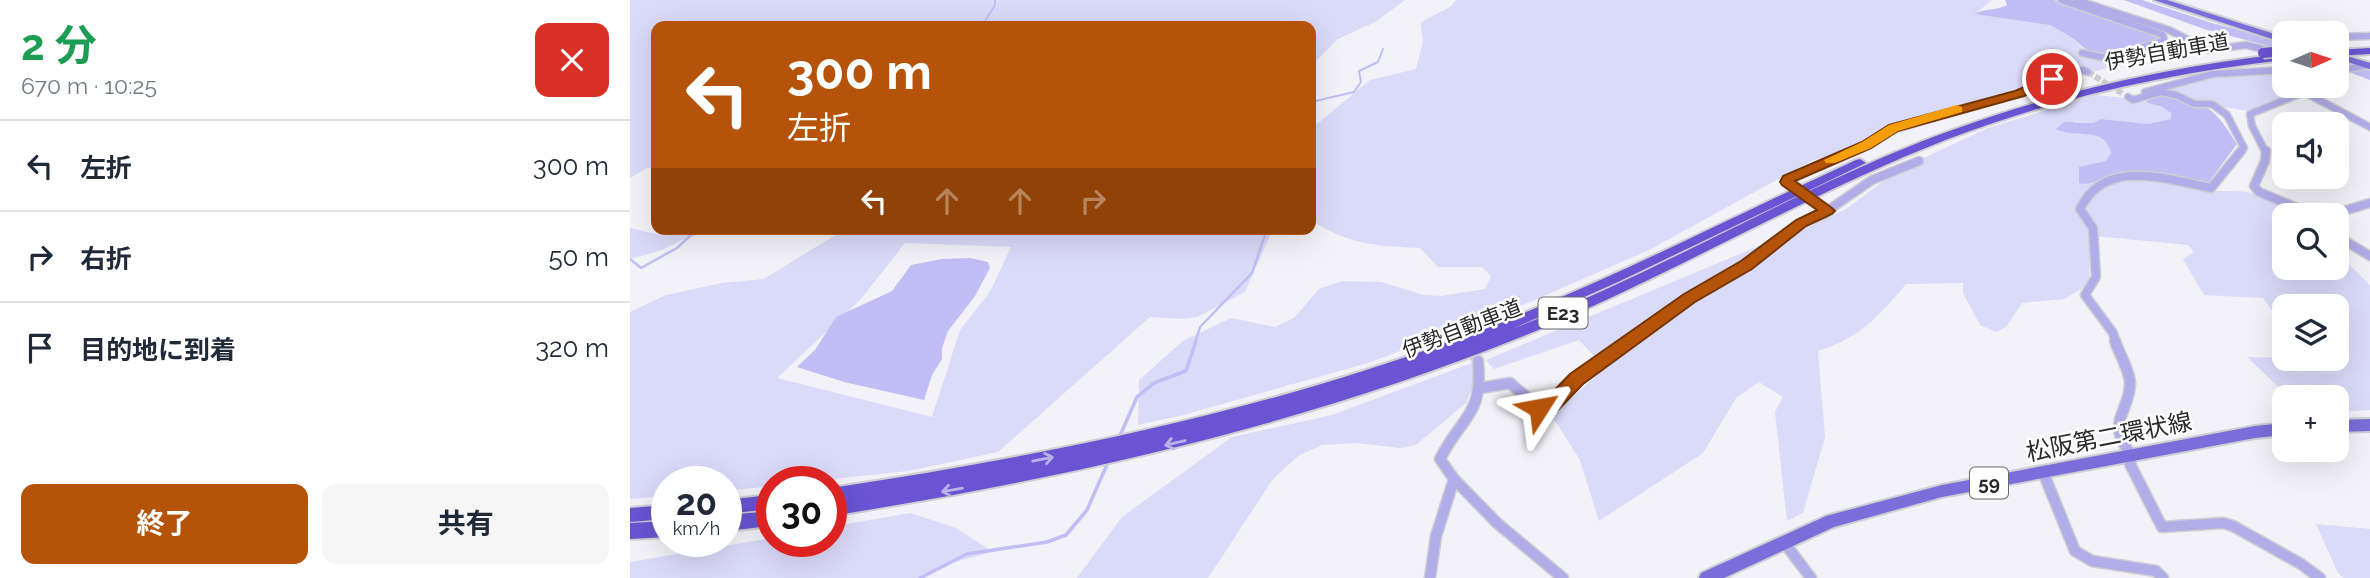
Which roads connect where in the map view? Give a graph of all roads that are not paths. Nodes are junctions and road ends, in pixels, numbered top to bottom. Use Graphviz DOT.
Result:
graph roads {
  1 [pos="2061,0"];
  2 [pos="2076,0"];
  3 [pos="2158,0"];
  4 [pos="2272,36"];
  5 [pos="2370,36"];
  6 [pos="2349,37"];
  7 [pos="2370,45"];
  8 [pos="2349,51"];
  9 [pos="2370,51"];
  10 [pos="2349,52"];
  11 [pos="2082,53"];
  12 [pos="2272,53"];
  13 [pos="2349,57"];
  14 [pos="2272,59"];
  15 [pos="2272,59"];
  16 [pos="2272,60"];
  17 [pos="2369,66"];
  18 [pos="2349,69"];
  19 [pos="2088,72"];
  20 [pos="2285,98"];
  21 [pos="2320,98"];
  22 [pos="2370,127"];
  23 [pos="1919,161"];
  24 [pos="2285,203"];
  25 [pos="2370,203"];
  26 [pos="2349,209"];
  27 [pos="1826,210"];
  28 [pos="2349,243"];
  29 [pos="2370,256"];
  30 [pos="1478,361"];
  31 [pos="1481,388"];
  32 [pos="2370,425"];
  33 [pos="2349,426"];
  34 [pos="2272,431"];
  35 [pos="2132,456"];
  36 [pos="2043,472"];
  37 [pos="1454,479"];
  38 [pos="847,492"];
  39 [pos="847,506"];
  40 [pos="651,513"];
  41 [pos="630,514"];
  42 [pos="651,530"];
  43 [pos="630,531"];
  44 [pos="1783,541"];
  45 [pos="1430,578"];
  46 [pos="1563,578"];
  47 [pos="1707,578"];
  48 [pos="1811,578"];
  49 [pos="2163,578"];
  50 [pos="2320,578"];
  1 -- 11 [label="street"];
  2 -- 12 [label="street"];
  3 -- 4 [label="main road"];
  5 -- 6 [label="street"];
  7 -- 8 [label="highway"];
  9 -- 10 [label="highway"];
  13 -- 17 [label="main road"];
  38 -- 14 [label="highway, 伊勢自動車道 / E23, one-way"];
  15 -- 39 [label="highway, 伊勢自動車道 / E23, one-way"];
  16 -- 35 [label="street"];
  17 -- 18 [label="street"];
  19 -- 27 [label="street, bridge"];
  20 -- 24 [label="street"];
  21 -- 22 [label="street"];
  23 -- 27 [label="street"];
  25 -- 26 [label="street"];
  27 -- 31 [label="street"];
  28 -- 29 [label="street"];
  30 -- 31 [label="street"];
  31 -- 37 [label="street"];
  32 -- 33 [label="main road"];
  34 -- 35 [label="main road, 松阪第二環状線 / 59"];
  35 -- 36 [label="main road, 松阪第二環状線 / 59"];
  35 -- 50 [label="street"];
  36 -- 44 [label="main road, 松阪第二環状線 / 59"];
  36 -- 49 [label="street"];
  37 -- 45 [label="street"];
  37 -- 46 [label="street"];
  40 -- 41 [label="highway"];
  42 -- 43 [label="highway"];
  44 -- 47 [label="main road, 松阪第二環状線 / 59"];
  44 -- 48 [label="street"];
}
